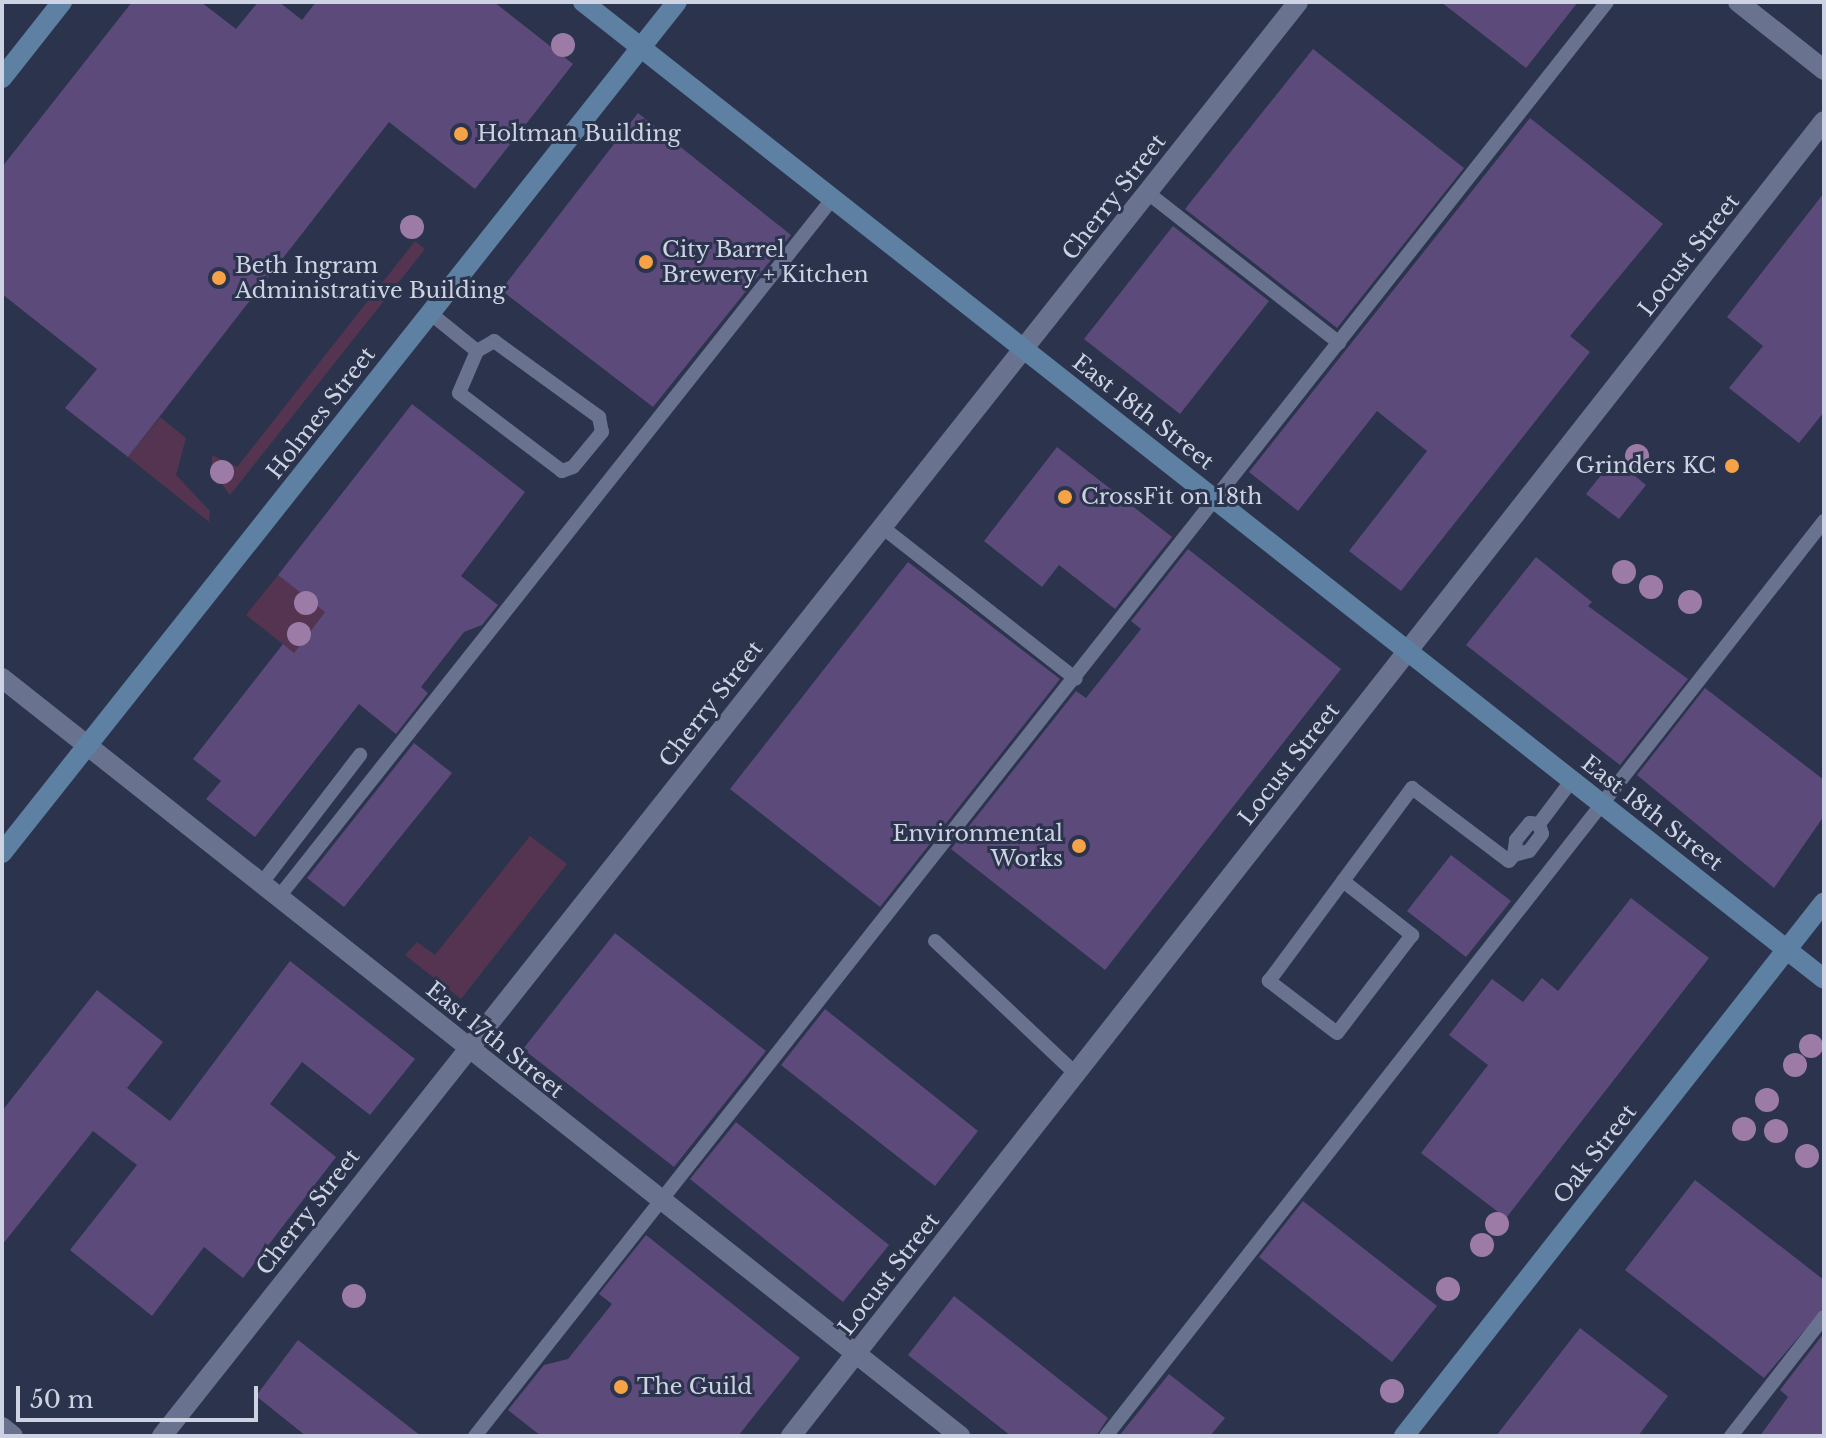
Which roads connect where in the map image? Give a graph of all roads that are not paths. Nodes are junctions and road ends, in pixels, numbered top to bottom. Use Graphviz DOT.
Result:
graph roads {
  1 [pos="62,2"];
  2 [pos="583,2"];
  3 [pos="677,2"];
  4 [pos="1298,2"];
  5 [pos="1607,2"];
  6 [pos="1738,2"];
  7 [pos="641,48"];
  8 [pos="1824,70"];
  9 [pos="2,78"];
  10 [pos="1824,121"];
  11 [pos="1148,193"];
  12 [pos="833,198"];
  13 [pos="430,313"];
  14 [pos="1339,343"];
  15 [pos="1025,349"];
  16 [pos="477,351"];
  17 [pos="1216,500"];
  18 [pos="1824,521"];
  19 [pos="882,527"];
  20 [pos="1409,651"];
  21 [pos="2,678"];
  22 [pos="1076,679"];
  23 [pos="87,746"];
  24 [pos="360,755"];
  25 [pos="1572,780"];
  26 [pos="1602,804"];
  27 [pos="2,853"];
  28 [pos="1343,881"];
  29 [pos="261,884"];
  30 [pos="278,898"];
  31 [pos="1824,902"];
  32 [pos="935,941"];
  33 [pos="1787,949"];
  34 [pos="1824,979"];
  35 [pos="467,1049"];
  36 [pos="1076,1074"];
  37 [pos="658,1202"];
  38 [pos="1824,1317"];
  39 [pos="855,1356"];
  40 [pos="2,1427"];
  41 [pos="13,1436"];
  42 [pos="162,1436"];
  43 [pos="475,1436"];
  44 [pos="791,1436"];
  45 [pos="960,1436"];
  46 [pos="1106,1436"];
  47 [pos="1404,1436"];
  48 [pos="1731,1436"];
  1 -- 9 [label="main road"];
  2 -- 7 [label="main road, East 18th Street"];
  3 -- 7 [label="main road, Holmes Street"];
  4 -- 11 [label="street, Cherry Street"];
  5 -- 14 [label="lane"];
  6 -- 8 [label="street"];
  7 -- 12 [label="main road, East 18th Street"];
  7 -- 13 [label="main road, Holmes Street"];
  10 -- 20 [label="street, Locust Street"];
  11 -- 14 [label="lane"];
  11 -- 15 [label="street, Cherry Street"];
  12 -- 15 [label="main road, East 18th Street"];
  12 -- 30 [label="lane"];
  13 -- 16 [label="lane"];
  13 -- 23 [label="main road, Holmes Street"];
  14 -- 17 [label="lane"];
  15 -- 17 [label="main road, East 18th Street"];
  15 -- 19 [label="street, Cherry Street"];
  16 -- 16 [label="lane"];
  17 -- 20 [label="main road, East 18th Street"];
  17 -- 22 [label="lane"];
  18 -- 26 [label="lane"];
  19 -- 22 [label="lane"];
  19 -- 35 [label="street, Cherry Street"];
  20 -- 25 [label="main road, East 18th Street"];
  20 -- 36 [label="street, Locust Street"];
  21 -- 23 [label="street, East 17th Street"];
  22 -- 37 [label="lane"];
  23 -- 27 [label="main road, Holmes Street"];
  23 -- 29 [label="street, East 17th Street"];
  24 -- 29 [label="lane"];
  25 -- 26 [label="main road, East 18th Street"];
  25 -- 28 [label="lane"];
  26 -- 33 [label="main road, East 18th Street"];
  26 -- 46 [label="lane"];
  28 -- 28 [label="lane"];
  29 -- 30 [label="street, East 17th Street"];
  30 -- 35 [label="street, East 17th Street"];
  31 -- 33 [label="main road, Oak Street"];
  32 -- 36 [label="lane"];
  33 -- 34 [label="main road, East 18th Street"];
  33 -- 47 [label="main road, Oak Street"];
  35 -- 37 [label="street, East 17th Street"];
  35 -- 42 [label="street, Cherry Street"];
  36 -- 39 [label="street, Locust Street"];
  37 -- 39 [label="street, East 17th Street"];
  37 -- 43 [label="lane"];
  38 -- 48 [label="lane"];
  39 -- 44 [label="street, Locust Street"];
  39 -- 45 [label="street, East 17th Street"];
  40 -- 41 [label="street"];
}
